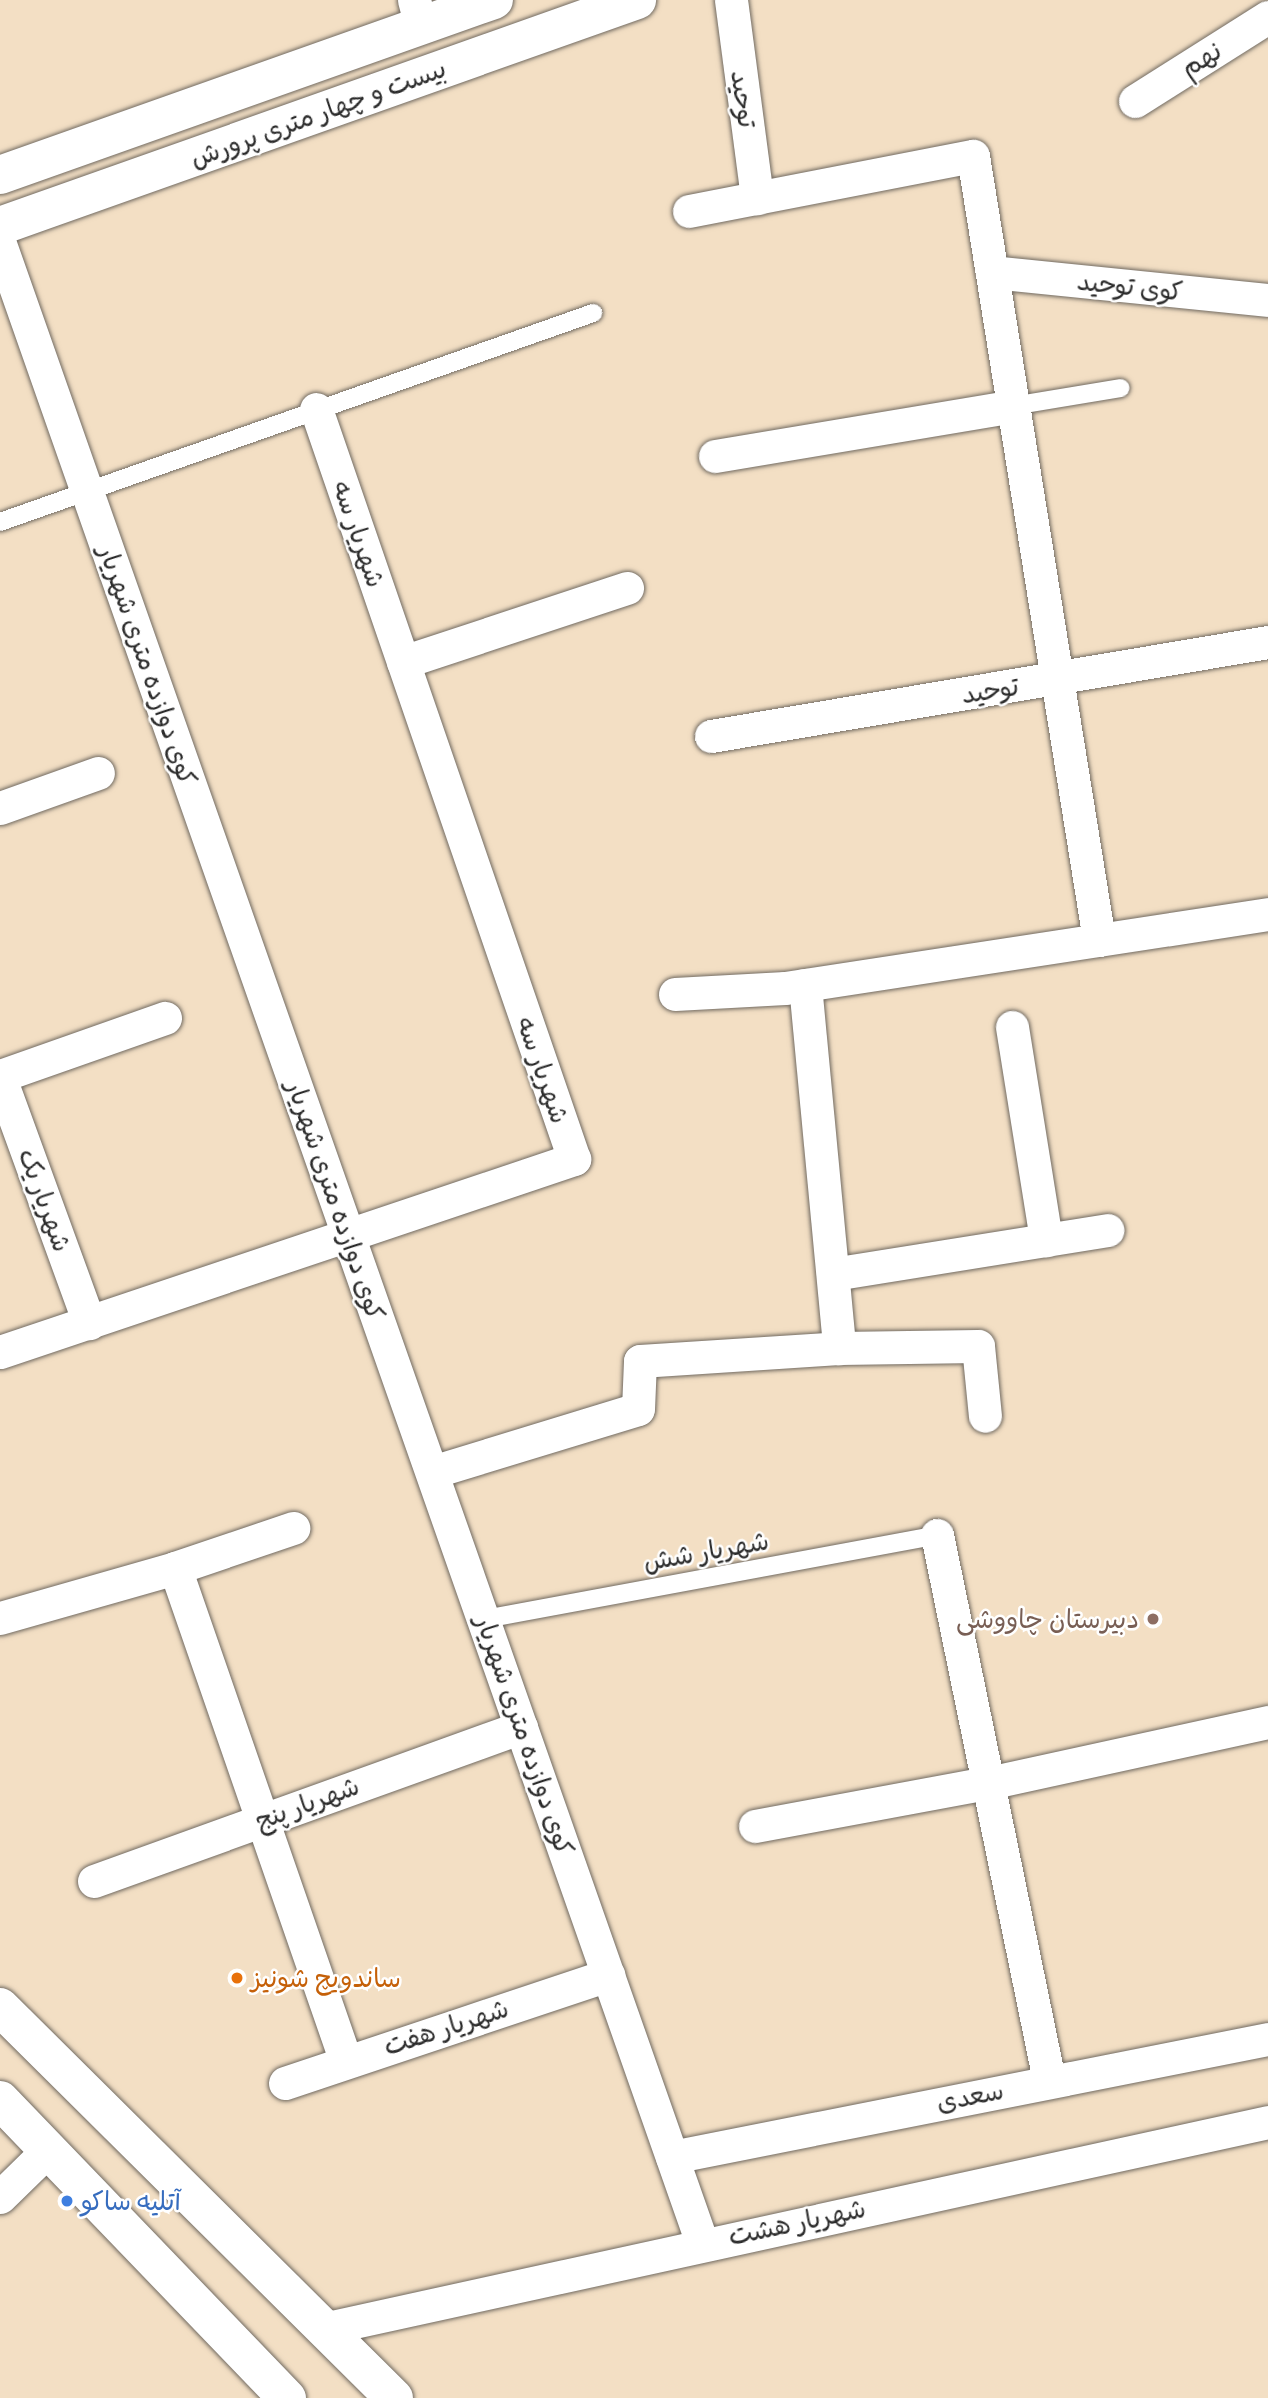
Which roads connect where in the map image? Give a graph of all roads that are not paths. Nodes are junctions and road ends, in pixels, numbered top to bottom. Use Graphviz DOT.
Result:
graph roads {
  1 [pos="494,0"];
  2 [pos="637,0"];
  3 [pos="731,0"];
  4 [pos="418,13"];
  5 [pos="1268,17"];
  6 [pos="1135,101"];
  7 [pos="0,175"];
  8 [pos="757,198"];
  9 [pos="689,212"];
  10 [pos="0,226"];
  11 [pos="0,244"];
  12 [pos="992,272"];
  13 [pos="1268,300"];
  14 [pos="593,313"];
  15 [pos="1120,388"];
  16 [pos="1013,406"];
  17 [pos="316,409"];
  18 [pos="715,456"];
  19 [pos="86,489"];
  20 [pos="0,522"];
  21 [pos="627,588"];
  22 [pos="1268,642"];
  23 [pos="403,662"];
  24 [pos="1057,678"];
  25 [pos="711,736"];
  26 [pos="98,773"];
  27 [pos="0,808"];
  28 [pos="1268,914"];
  29 [pos="1099,940"];
  30 [pos="805,985"];
  31 [pos="675,994"];
  32 [pos="164,1018"];
  33 [pos="1012,1027"];
  34 [pos="0,1077"];
  35 [pos="1107,1230"];
  36 [pos="349,1236"];
  37 [pos="1046,1240"];
  38 [pos="832,1274"];
  39 [pos="89,1323"];
  40 [pos="839,1348"];
  41 [pos="0,1352"];
  42 [pos="985,1416"];
  43 [pos="432,1472"];
  44 [pos="293,1528"];
  45 [pos="937,1535"];
  46 [pos="175,1568"];
  47 [pos="0,1618"];
  48 [pos="485,1619"];
  49 [pos="1268,1722"];
  50 [pos="521,1727"];
  51 [pos="988,1783"];
  52 [pos="262,1819"];
  53 [pos="755,1825"];
  54 [pos="94,1881"];
  55 [pos="608,1975"];
  56 [pos="0,2007"];
  57 [pos="1268,2039"];
  58 [pos="345,2059"];
  59 [pos="1049,2080"];
  60 [pos="285,2083"];
  61 [pos="0,2100"];
  62 [pos="1268,2122"];
  63 [pos="48,2150"];
  64 [pos="672,2157"];
  65 [pos="0,2197"];
  66 [pos="702,2243"];
  67 [pos="327,2328"];
  68 [pos="287,2398"];
  69 [pos="394,2398"];
  1 -- 4 [label="street, بیست و چهار متری پرورش"];
  2 -- 10 [label="street, بیست و چهار متری پرورش"];
  3 -- 8 [label="street, توحید"];
  4 -- 7 [label="street, بیست و چهار متری پرورش"];
  5 -- 6 [label="street, نهم"];
  8 -- 9 [label="street"];
  8 -- 12 [label="street"];
  11 -- 19 [label="street, کوی دوازده متری شهریار"];
  12 -- 13 [label="street, کوی توحید"];
  12 -- 16 [label="street"];
  14 -- 17 [label="lane"];
  15 -- 16 [label="lane"];
  16 -- 18 [label="street"];
  16 -- 24 [label="street"];
  17 -- 19 [label="lane"];
  17 -- 23 [label="street, شهریار سه"];
  19 -- 20 [label="lane"];
  19 -- 36 [label="street, کوی دوازده متری شهریار"];
  21 -- 23 [label="street"];
  22 -- 24 [label="street, توحید"];
  23 -- 36 [label="street, شهریار سه"];
  24 -- 25 [label="street, توحید"];
  24 -- 29 [label="street"];
  26 -- 27 [label="street"];
  28 -- 29 [label="street"];
  29 -- 30 [label="street"];
  30 -- 31 [label="street"];
  30 -- 38 [label="street"];
  32 -- 34 [label="street"];
  33 -- 37 [label="street"];
  34 -- 39 [label="street, شهریار یک"];
  35 -- 37 [label="street"];
  36 -- 39 [label="street, شهریار سه"];
  36 -- 43 [label="street, کوی دوازده متری شهریار"];
  37 -- 38 [label="street"];
  38 -- 40 [label="street"];
  39 -- 41 [label="street, شهریار سه"];
  40 -- 42 [label="street"];
  40 -- 43 [label="street"];
  43 -- 48 [label="street, کوی دوازده متری شهریار"];
  44 -- 46 [label="street"];
  45 -- 48 [label="lane, شهریار شش"];
  45 -- 51 [label="street"];
  46 -- 47 [label="street"];
  46 -- 52 [label="street"];
  48 -- 50 [label="street, کوی دوازده متری شهریار"];
  49 -- 51 [label="street"];
  50 -- 52 [label="street, شهریار پنج"];
  50 -- 55 [label="street, کوی دوازده متری شهریار"];
  51 -- 53 [label="street"];
  51 -- 59 [label="street"];
  52 -- 54 [label="street, شهریار پنج"];
  52 -- 58 [label="street"];
  55 -- 58 [label="street, شهریار هفت"];
  55 -- 64 [label="street, کوی دوازده متری شهریار"];
  56 -- 67 [label="street"];
  57 -- 59 [label="street, سعدی"];
  58 -- 60 [label="street, شهریار هفت"];
  59 -- 64 [label="street, سعدی"];
  61 -- 63 [label="street"];
  62 -- 66 [label="street, شهریار هشت"];
  63 -- 65 [label="street"];
  63 -- 68 [label="street"];
  64 -- 66 [label="street, کوی دوازده متری شهریار"];
  66 -- 67 [label="street, شهریار هشت"];
  67 -- 69 [label="street"];
}
